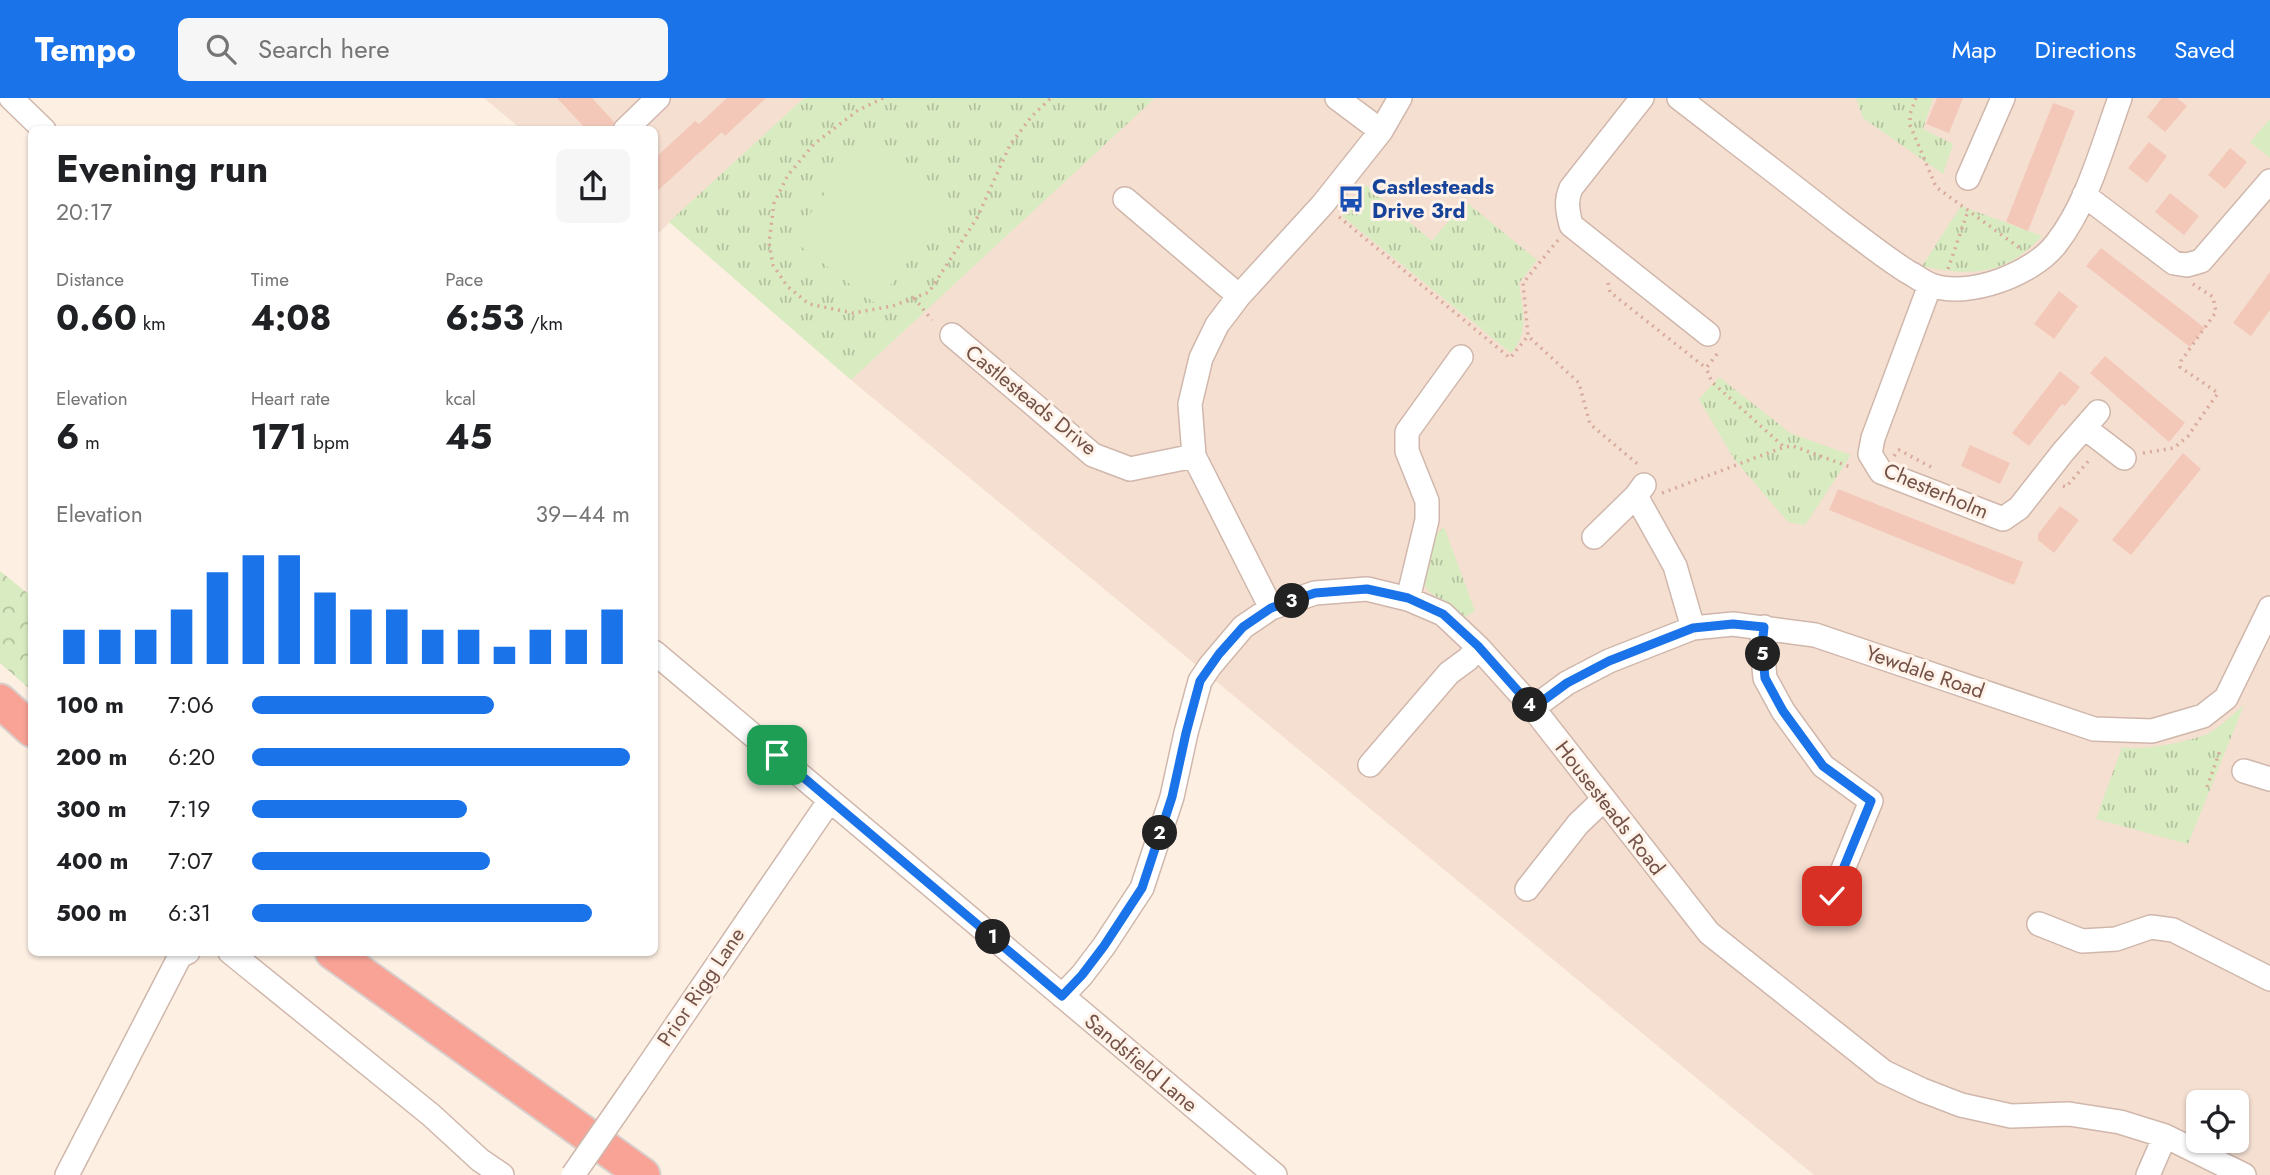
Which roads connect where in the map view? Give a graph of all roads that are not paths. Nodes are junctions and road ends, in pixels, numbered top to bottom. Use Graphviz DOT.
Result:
graph roads {
  1 [pos="11,98"];
  2 [pos="1336,98"];
  3 [pos="1400,98"];
  4 [pos="1642,98"];
  5 [pos="2003,98"];
  6 [pos="2120,98"];
  7 [pos="655,99"];
  8 [pos="1687,101"];
  9 [pos="40,126"];
  10 [pos="629,126"];
  11 [pos="1381,131"];
  12 [pos="1968,178"];
  13 [pos="2270,181"];
  14 [pos="2084,195"];
  15 [pos="1125,199"];
  16 [pos="1938,280"];
  17 [pos="1239,296"];
  18 [pos="952,335"];
  19 [pos="1712,344"];
  20 [pos="1461,357"];
  21 [pos="1194,456"];
  22 [pos="2131,456"];
  23 [pos="1594,537"];
  24 [pos="1408,598"];
  25 [pos="1271,608"];
  26 [pos="2270,608"];
  27 [pos="1764,627"];
  28 [pos="1693,628"];
  29 [pos="1478,646"];
  30 [pos="658,655"];
  31 [pos="0,701"];
  32 [pos="1533,708"];
  33 [pos="28,726"];
  34 [pos="1370,765"];
  35 [pos="2244,771"];
  36 [pos="2270,779"];
  37 [pos="830,800"];
  38 [pos="1603,800"];
  39 [pos="1527,888"];
  40 [pos="1832,896"];
  41 [pos="2039,924"];
  42 [pos="180,956"];
  43 [pos="235,956"];
  44 [pos="338,956"];
  45 [pos="2270,979"];
  46 [pos="1062,996"];
  47 [pos="2165,1136"];
  48 [pos="67,1175"];
  49 [pos="502,1175"];
  50 [pos="573,1175"];
  51 [pos="643,1175"];
  52 [pos="1275,1175"];
  53 [pos="2148,1175"];
  54 [pos="2244,1175"];
  1 -- 9 [label="street"];
  2 -- 11 [label="street"];
  3 -- 11 [label="street"];
  4 -- 19 [label="street"];
  5 -- 12 [label="street"];
  6 -- 14 [label="street"];
  7 -- 10 [label="street"];
  8 -- 16 [label="street"];
  11 -- 17 [label="street"];
  13 -- 14 [label="street"];
  14 -- 16 [label="street"];
  15 -- 17 [label="street"];
  16 -- 22 [label="street, Chesterholm"];
  17 -- 21 [label="street"];
  18 -- 21 [label="street, Castlesteads Drive"];
  20 -- 24 [label="street"];
  21 -- 25 [label="street"];
  23 -- 28 [label="street"];
  24 -- 25 [label="street, Housesteads Road"];
  24 -- 29 [label="street, Housesteads Road"];
  25 -- 46 [label="street, Housesteads Road"];
  26 -- 27 [label="street, Yewdale Road"];
  27 -- 28 [label="street, Yewdale Road"];
  27 -- 40 [label="street"];
  28 -- 32 [label="street, Yewdale Road"];
  29 -- 32 [label="street, Housesteads Road"];
  29 -- 34 [label="street"];
  30 -- 37 [label="street, Sandsfield Lane"];
  31 -- 33 [label="highway"];
  32 -- 38 [label="street, Housesteads Road"];
  35 -- 36 [label="street"];
  37 -- 46 [label="street, Sandsfield Lane"];
  37 -- 50 [label="street, Prior Rigg Lane, bridge"];
  38 -- 39 [label="street"];
  38 -- 47 [label="street, Housesteads Road"];
  41 -- 45 [label="street"];
  42 -- 48 [label="street"];
  43 -- 49 [label="street"];
  44 -- 51 [label="highway"];
  46 -- 52 [label="street, Sandsfield Lane"];
  47 -- 53 [label="street"];
  47 -- 54 [label="street, Housesteads Road"];
}
